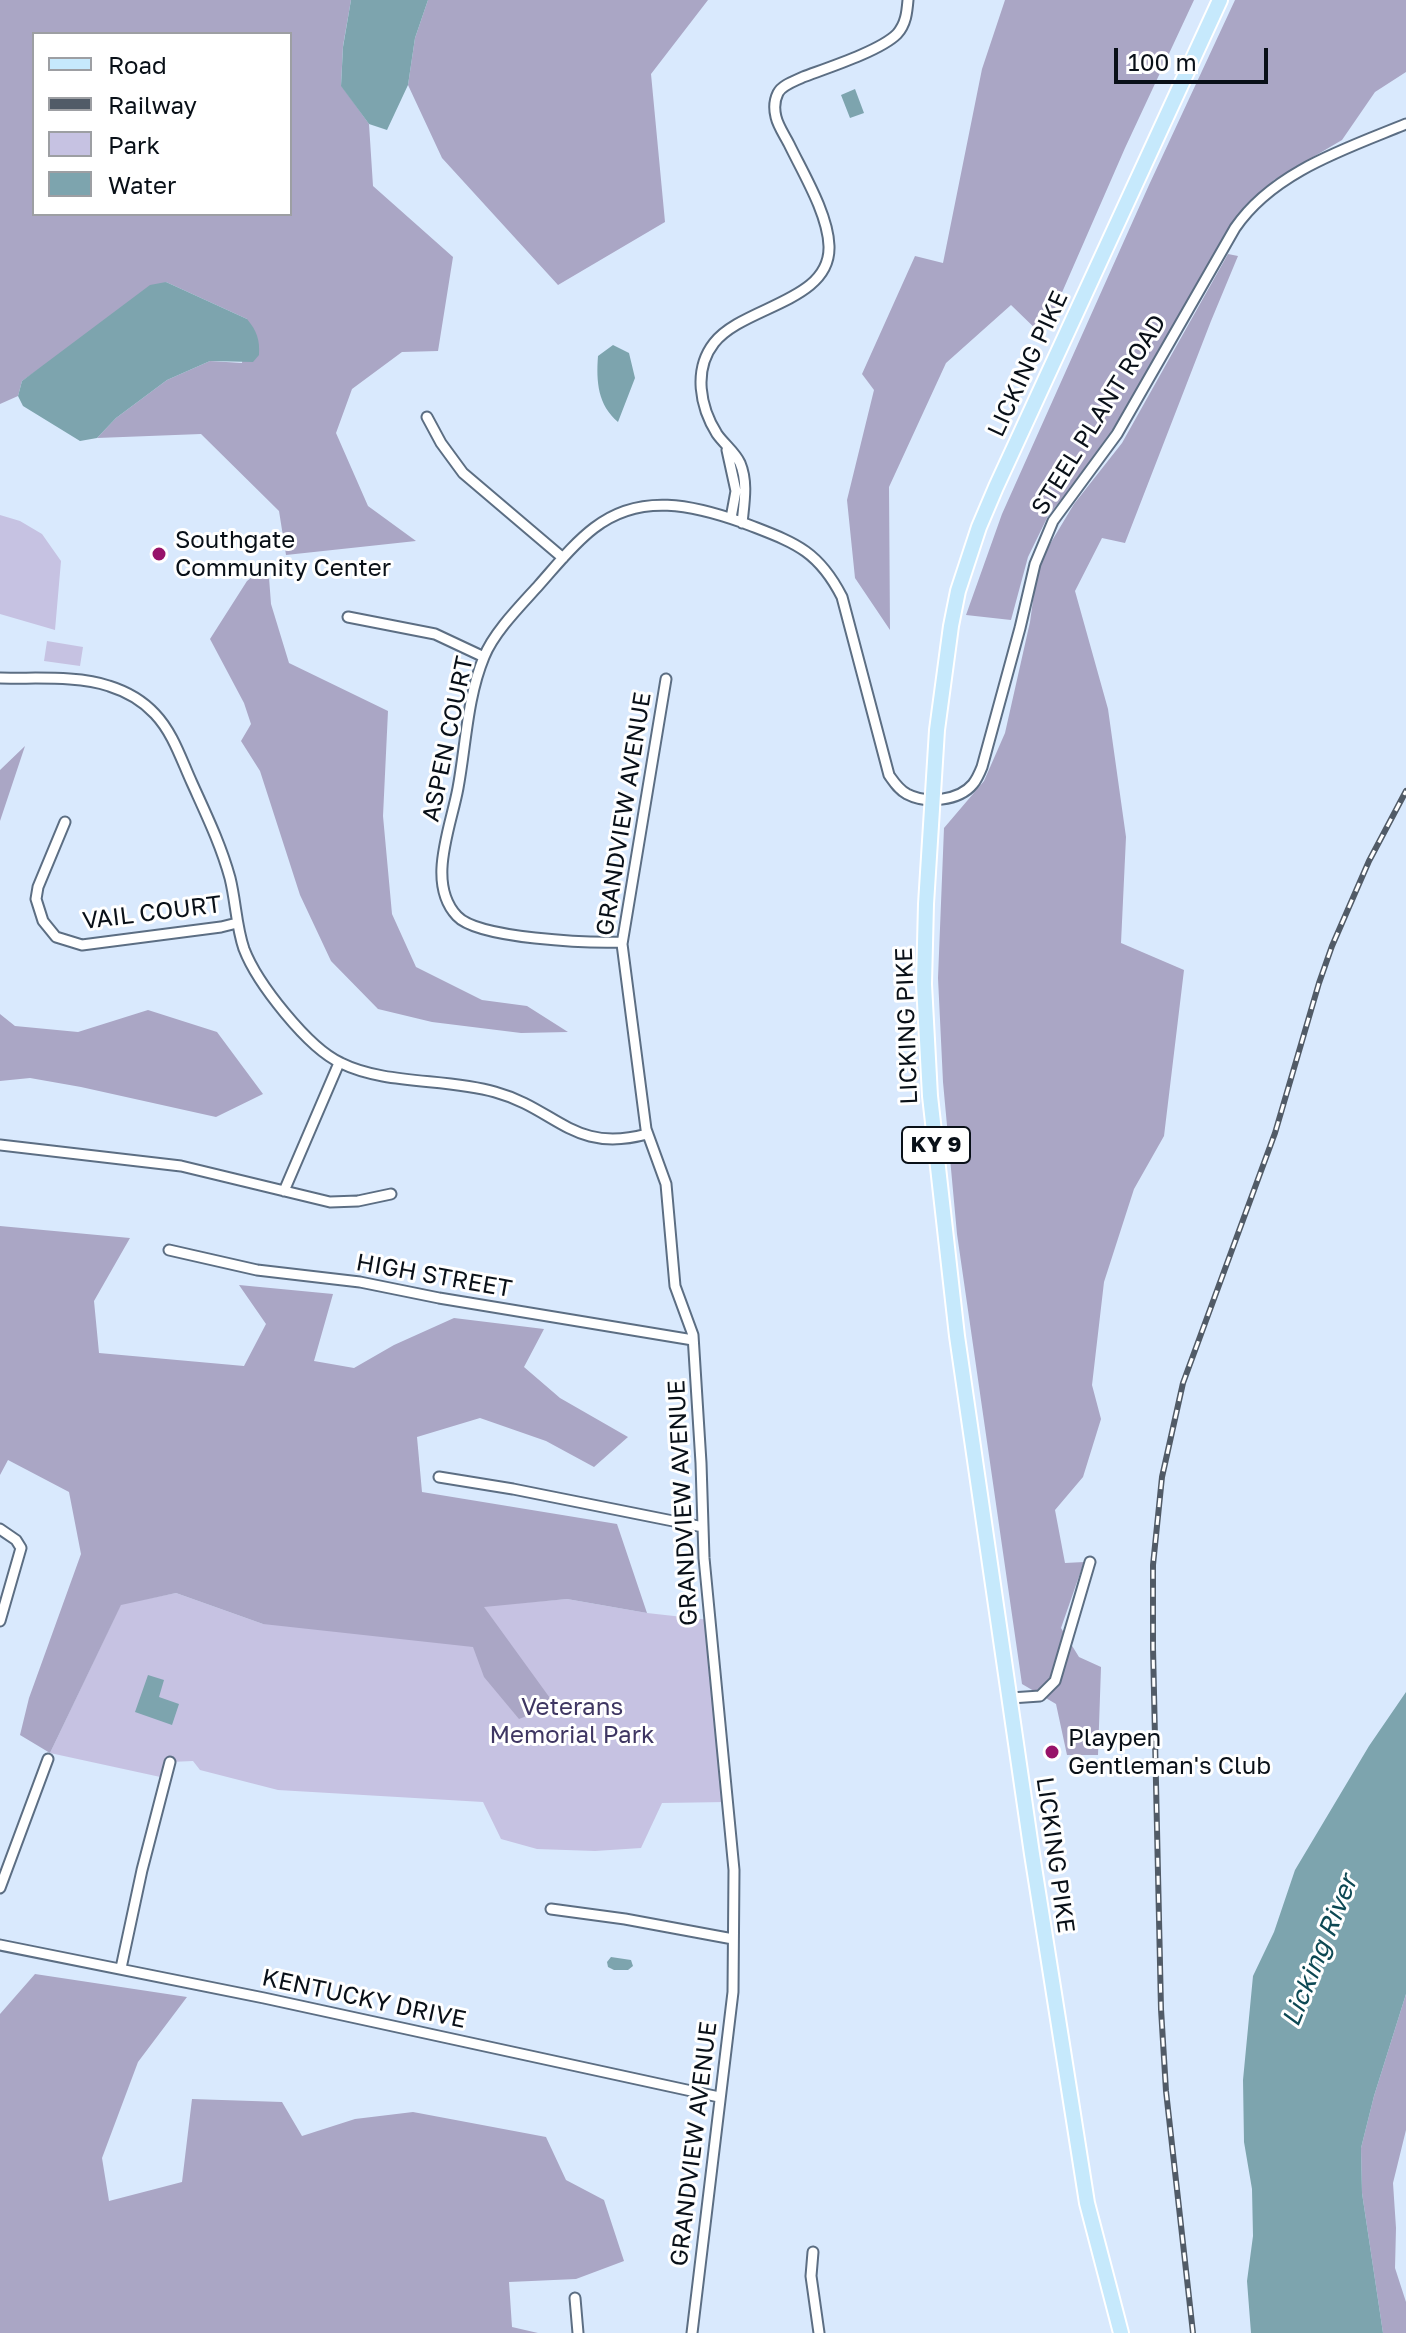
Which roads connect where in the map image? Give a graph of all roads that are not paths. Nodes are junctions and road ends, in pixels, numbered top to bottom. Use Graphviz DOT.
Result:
graph roads {
  1 [pos="908,0"];
  2 [pos="1220,0"];
  3 [pos="1406,124"];
  4 [pos="427,417"];
  5 [pos="726,446"];
  6 [pos="731,518"];
  7 [pos="742,523"];
  8 [pos="563,558"];
  9 [pos="348,617"];
  10 [pos="484,657"];
  11 [pos="0,678"];
  12 [pos="666,679"];
  13 [pos="934,799"];
  14 [pos="65,822"];
  15 [pos="237,923"];
  16 [pos="622,942"];
  17 [pos="339,1063"];
  18 [pos="647,1134"];
  19 [pos="0,1145"];
  20 [pos="284,1191"];
  21 [pos="391,1194"];
  22 [pos="169,1250"];
  23 [pos="693,1340"];
  24 [pos="439,1477"];
  25 [pos="703,1527"];
  26 [pos="0,1529"];
  27 [pos="1090,1562"];
  28 [pos="0,1621"];
  29 [pos="1011,1698"];
  30 [pos="48,1759"];
  31 [pos="170,1762"];
  32 [pos="0,1888"];
  33 [pos="551,1909"];
  34 [pos="733,1939"];
  35 [pos="0,1945"];
  36 [pos="121,1968"];
  37 [pos="719,2097"];
  38 [pos="813,2252"];
  39 [pos="575,2298"];
  40 [pos="578,2333"];
  41 [pos="692,2333"];
  42 [pos="819,2333"];
  43 [pos="1121,2333"];
  1 -- 5 [label="street"];
  2 -- 13 [label="main road, LICKING PIKE / KY 9"];
  3 -- 13 [label="street, STEEL PLANT ROAD"];
  4 -- 8 [label="street"];
  5 -- 6 [label="street"];
  5 -- 7 [label="street"];
  6 -- 7 [label="street, ASPEN COURT"];
  6 -- 8 [label="street, ASPEN COURT"];
  7 -- 13 [label="street, ASPEN COURT"];
  8 -- 10 [label="street, ASPEN COURT"];
  9 -- 10 [label="street"];
  10 -- 16 [label="street, ASPEN COURT"];
  11 -- 15 [label="street"];
  12 -- 16 [label="street, GRANDVIEW AVENUE"];
  13 -- 29 [label="main road, LICKING PIKE / KY 9"];
  14 -- 15 [label="street, VAIL COURT"];
  15 -- 17 [label="street"];
  16 -- 18 [label="street, GRANDVIEW AVENUE"];
  17 -- 18 [label="street"];
  17 -- 20 [label="street"];
  18 -- 23 [label="street, GRANDVIEW AVENUE"];
  19 -- 20 [label="street"];
  20 -- 21 [label="street"];
  22 -- 23 [label="street, HIGH STREET"];
  23 -- 25 [label="street, GRANDVIEW AVENUE"];
  24 -- 25 [label="street"];
  25 -- 34 [label="street, GRANDVIEW AVENUE"];
  26 -- 28 [label="street"];
  27 -- 29 [label="street"];
  29 -- 43 [label="main road, LICKING PIKE / KY 9"];
  30 -- 32 [label="street"];
  31 -- 36 [label="street"];
  33 -- 34 [label="street"];
  34 -- 37 [label="street, GRANDVIEW AVENUE"];
  35 -- 36 [label="street, KENTUCKY DRIVE"];
  36 -- 37 [label="street, KENTUCKY DRIVE"];
  37 -- 41 [label="street, GRANDVIEW AVENUE"];
  38 -- 42 [label="street"];
  39 -- 40 [label="street"];
}
